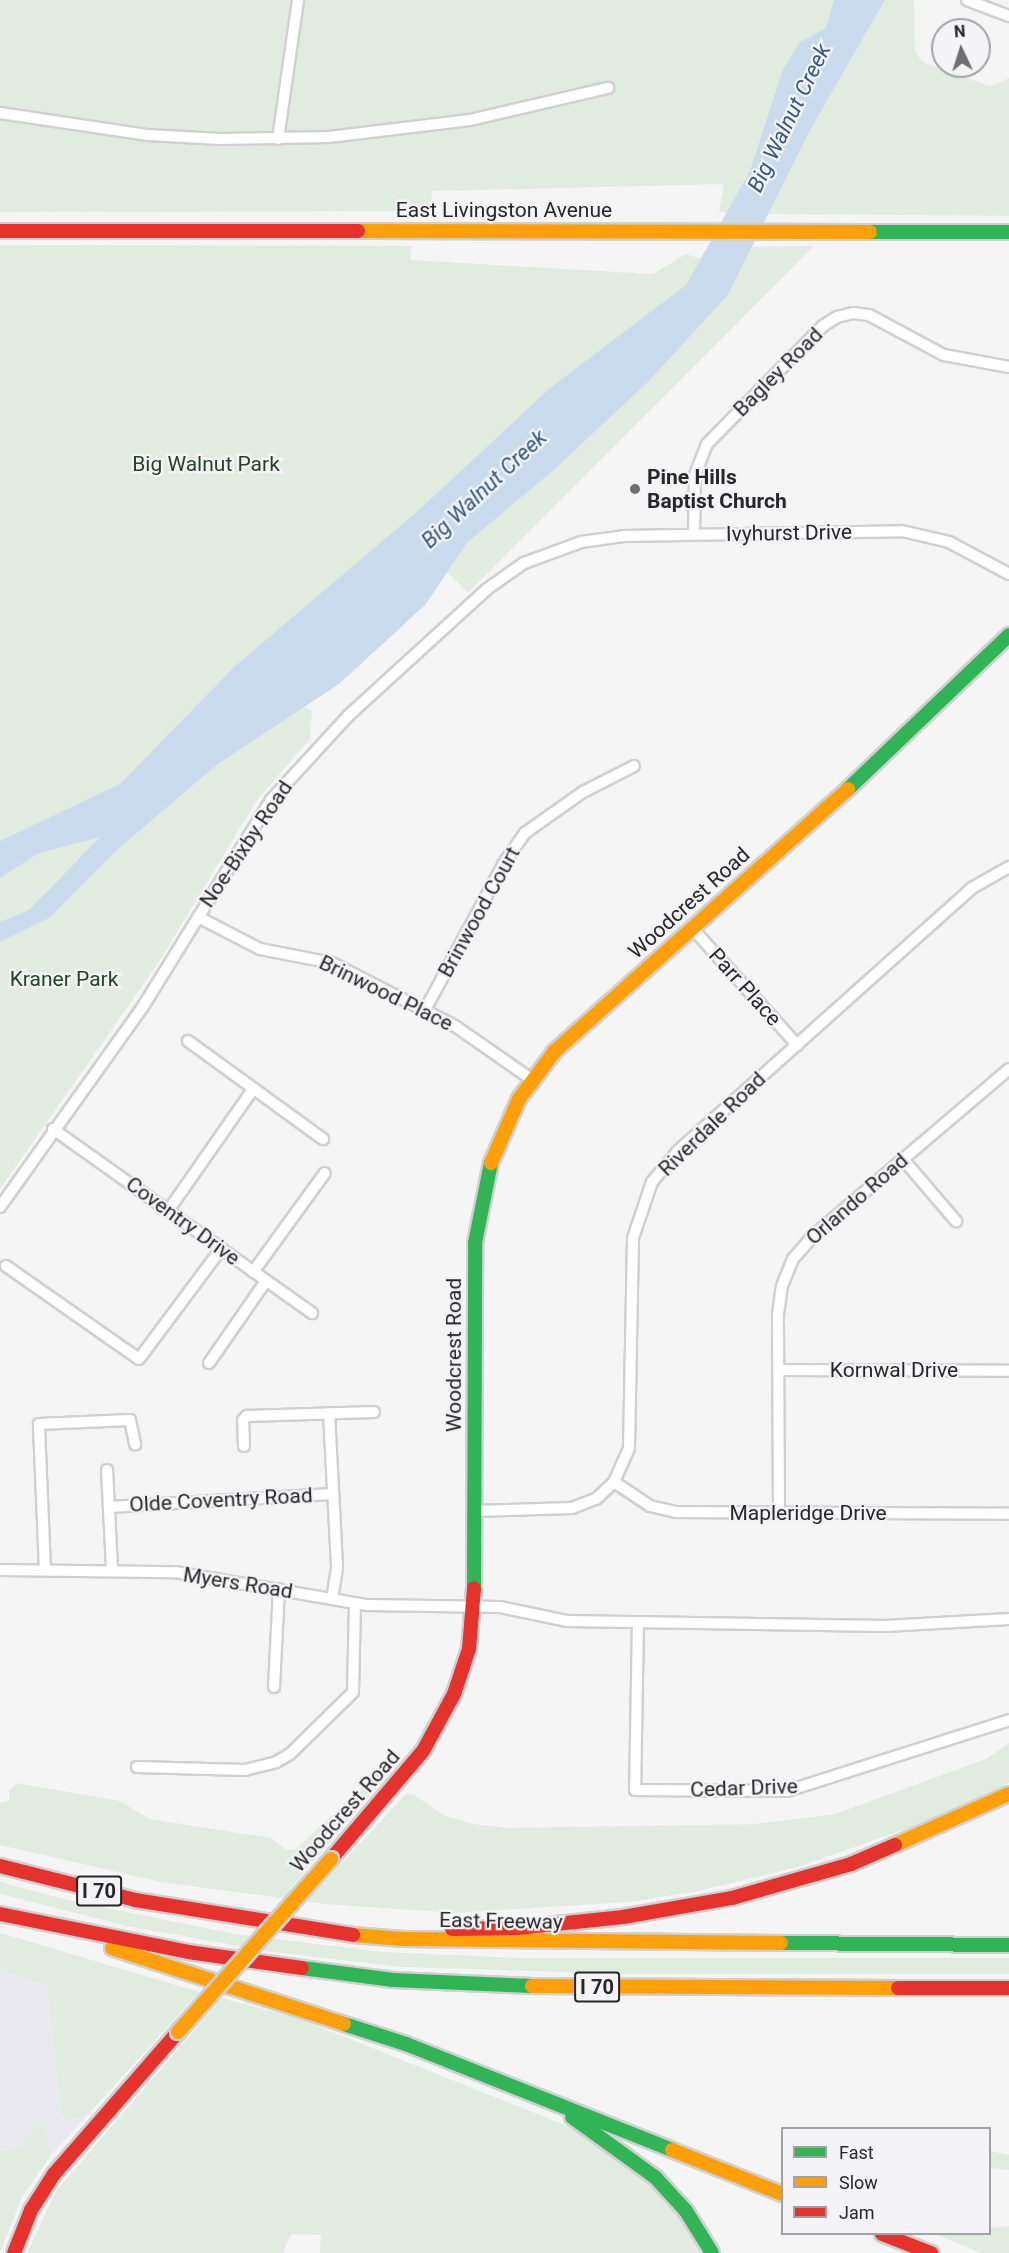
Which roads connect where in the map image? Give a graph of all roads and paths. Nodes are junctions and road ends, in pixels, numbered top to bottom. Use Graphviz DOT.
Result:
graph roads {
  1 [pos="298,0"];
  2 [pos="967,0"];
  3 [pos="1009,16"];
  4 [pos="608,88"];
  5 [pos="0,113"];
  6 [pos="278,139"];
  7 [pos="0,231"];
  8 [pos="1009,231"];
  9 [pos="1009,367"];
  10 [pos="694,534"];
  11 [pos="561,547"];
  12 [pos="1009,574"];
  13 [pos="1009,635"];
  14 [pos="634,766"];
  15 [pos="1009,867"];
  16 [pos="198,917"];
  17 [pos="693,929"];
  18 [pos="425,1010"];
  19 [pos="188,1041"];
  20 [pos="796,1045"];
  21 [pos="1009,1069"];
  22 [pos="531,1079"];
  23 [pos="254,1089"];
  24 [pos="53,1129"];
  25 [pos="322,1139"];
  26 [pos="903,1159"];
  27 [pos="325,1173"];
  28 [pos="0,1207"];
  29 [pos="168,1210"];
  30 [pos="956,1221"];
  31 [pos="221,1249"];
  32 [pos="6,1266"];
  33 [pos="254,1272"];
  34 [pos="266,1281"];
  35 [pos="312,1313"];
  36 [pos="209,1363"];
  37 [pos="779,1370"];
  38 [pos="1009,1371"];
  39 [pos="374,1412"];
  40 [pos="329,1413"];
  41 [pos="135,1444"];
  42 [pos="244,1446"];
  43 [pos="107,1470"];
  44 [pos="614,1482"];
  45 [pos="333,1494"];
  46 [pos="109,1507"];
  47 [pos="475,1511"];
  48 [pos="780,1512"];
  49 [pos="1009,1514"];
  50 [pos="0,1570"];
  51 [pos="45,1570"];
  52 [pos="112,1570"];
  53 [pos="279,1589"];
  54 [pos="332,1598"];
  55 [pos="355,1603"];
  56 [pos="474,1607"];
  57 [pos="1009,1619"];
  58 [pos="638,1622"];
  59 [pos="274,1687"];
  60 [pos="1009,1720"];
  61 [pos="137,1767"];
  62 [pos="1009,1794"];
  63 [pos="0,1866"];
  64 [pos="200,1911"];
  65 [pos="0,1914"];
  66 [pos="44,1926"];
  67 [pos="1009,1934"];
  68 [pos="937,1945"];
  69 [pos="1009,1945"];
  70 [pos="1009,1988"];
  71 [pos="554,2103"];
  72 [pos="781,2193"];
  73 [pos="885,2235"];
  74 [pos="14,2253"];
  75 [pos="712,2253"];
  76 [pos="931,2253"];
  1 -- 6 [label="street"];
  2 -- 3 [label="street"];
  4 -- 6 [label="street"];
  5 -- 6 [label="street"];
  7 -- 8 [label="main road, East Livingston Avenue"];
  9 -- 10 [label="street, Bagley Road"];
  10 -- 11 [label="street, Ivyhurst Drive"];
  10 -- 12 [label="street, Ivyhurst Drive"];
  11 -- 16 [label="street, Noe-Bixby Road"];
  13 -- 17 [label="main road, Woodcrest Road"];
  14 -- 18 [label="street, Brinwood Court"];
  15 -- 20 [label="street, Riverdale Road"];
  16 -- 18 [label="street, Brinwood Place"];
  16 -- 24 [label="street, Noe-Bixby Road"];
  17 -- 20 [label="street, Parr Place"];
  17 -- 22 [label="main road, Woodcrest Road"];
  18 -- 22 [label="street, Brinwood Place"];
  19 -- 23 [label="street"];
  20 -- 44 [label="street, Riverdale Road"];
  21 -- 26 [label="street, Orlando Road"];
  22 -- 47 [label="main road, Woodcrest Road"];
  23 -- 25 [label="street"];
  23 -- 29 [label="street"];
  24 -- 28 [label="street, Noe-Bixby Road"];
  24 -- 29 [label="street, Coventry Drive"];
  26 -- 30 [label="street"];
  26 -- 37 [label="street, Orlando Road"];
  27 -- 33 [label="street"];
  29 -- 31 [label="street, Coventry Drive"];
  31 -- 32 [label="street"];
  31 -- 33 [label="street, Coventry Drive"];
  33 -- 34 [label="street, Coventry Drive"];
  34 -- 35 [label="street, Coventry Drive"];
  34 -- 36 [label="street"];
  37 -- 38 [label="street, Kornwal Drive"];
  37 -- 48 [label="street, Orlando Road"];
  39 -- 40 [label="street"];
  40 -- 42 [label="street"];
  40 -- 45 [label="street"];
  41 -- 51 [label="street"];
  43 -- 46 [label="street, Olde Coventry Road"];
  44 -- 47 [label="street, Riverdale Road"];
  44 -- 48 [label="street, Mapleridge Drive"];
  45 -- 46 [label="street, Olde Coventry Road"];
  45 -- 54 [label="street"];
  46 -- 52 [label="street, Olde Coventry Road"];
  47 -- 56 [label="main road, Woodcrest Road"];
  48 -- 49 [label="street, Mapleridge Drive"];
  50 -- 51 [label="street, Myers Road"];
  51 -- 52 [label="street, Myers Road"];
  52 -- 53 [label="street, Myers Road"];
  53 -- 54 [label="street, Myers Road"];
  53 -- 59 [label="street"];
  54 -- 55 [label="street, Myers Road"];
  55 -- 56 [label="street, Myers Road"];
  55 -- 61 [label="street"];
  56 -- 58 [label="street"];
  56 -- 74 [label="main road, Woodcrest Road, bridge"];
  57 -- 58 [label="street"];
  58 -- 60 [label="street, Cedar Drive"];
  62 -- 64 [label="main road"];
  63 -- 64 [label="main road, East Freeway / I 70"];
  64 -- 68 [label="main road, East Freeway / I 70"];
  65 -- 66 [label="main road, I 70"];
  66 -- 70 [label="main road, I 70"];
  66 -- 71 [label="main road"];
  67 -- 68 [label="main road"];
  68 -- 69 [label="main road, East Freeway / I 70"];
  71 -- 72 [label="main road"];
  71 -- 75 [label="main road"];
  73 -- 76 [label="main road"];
}
